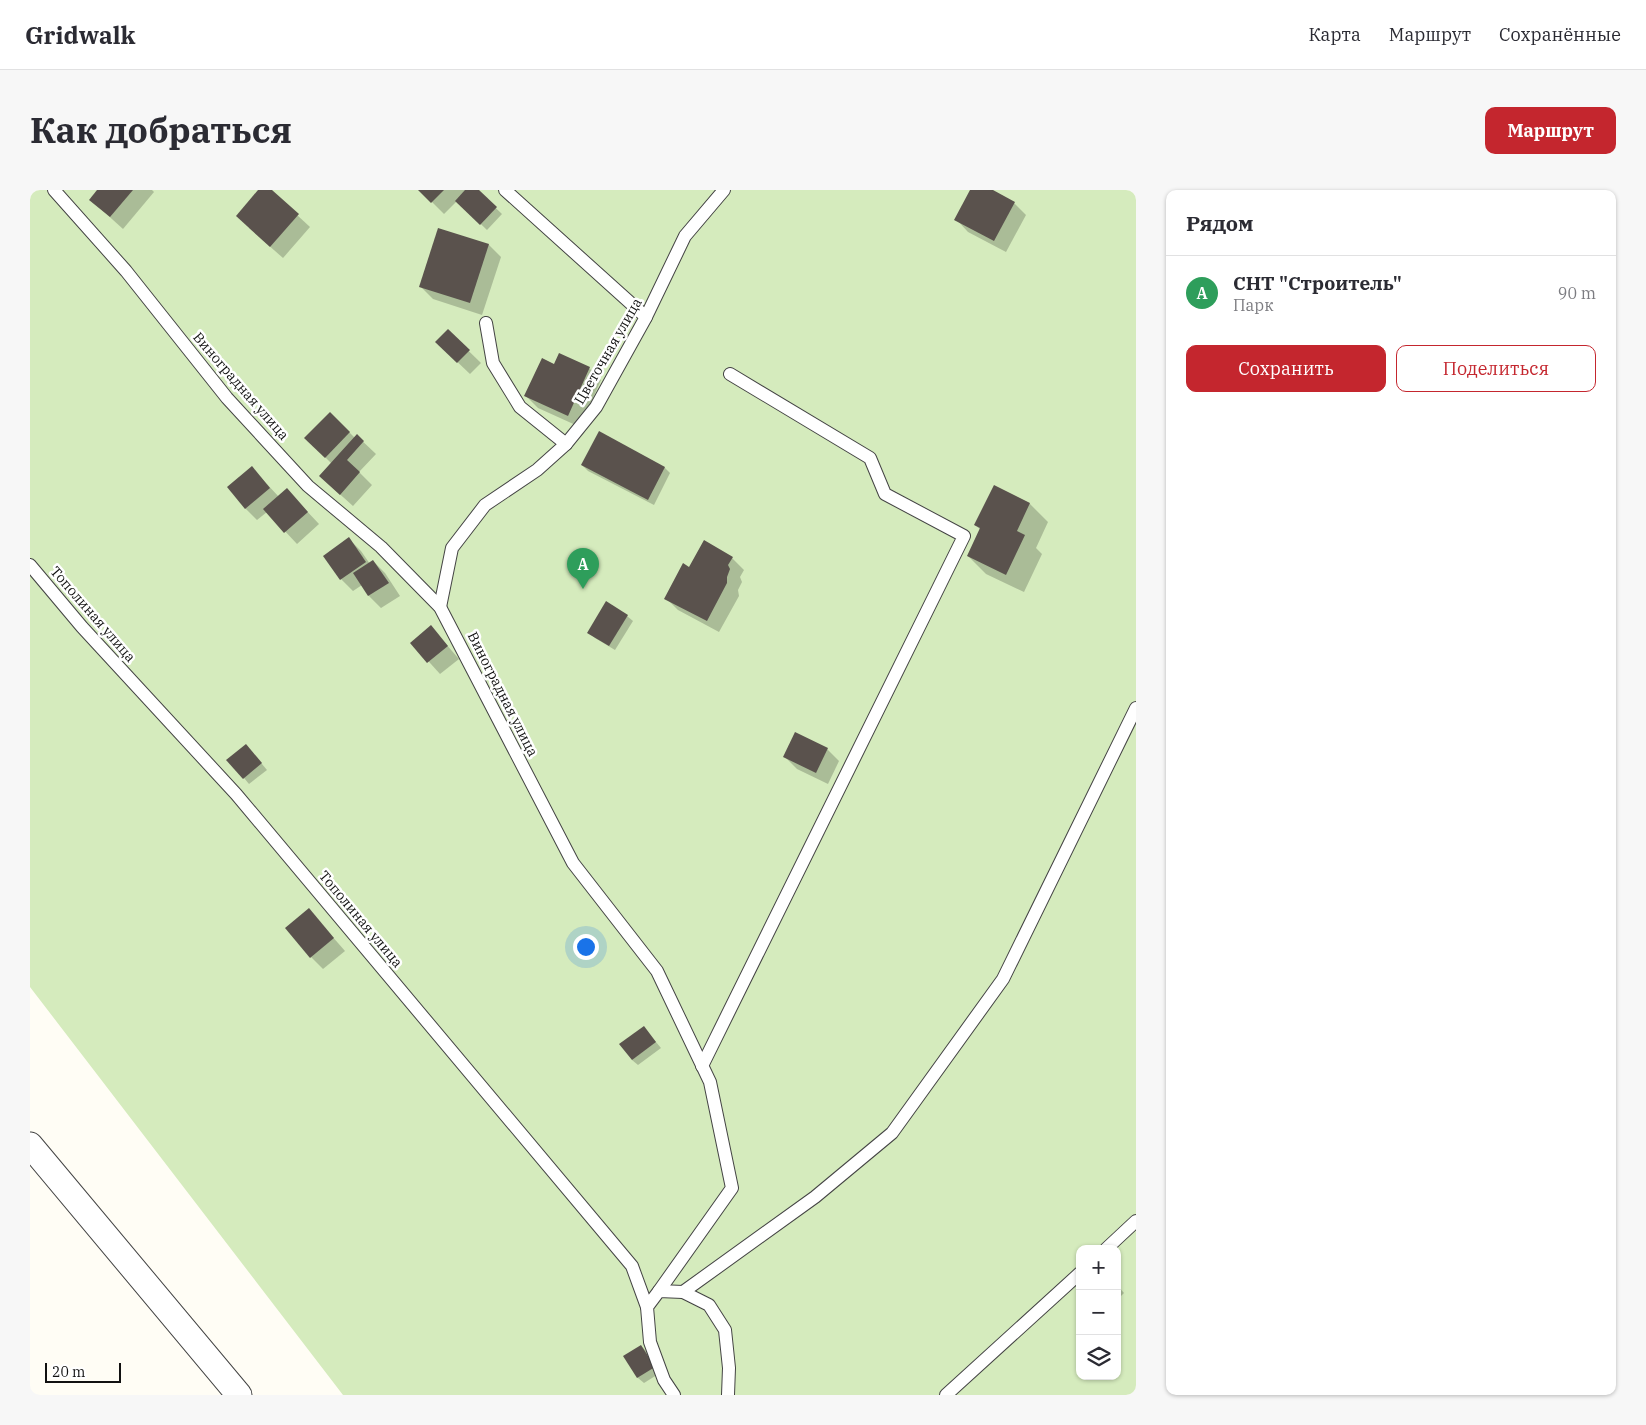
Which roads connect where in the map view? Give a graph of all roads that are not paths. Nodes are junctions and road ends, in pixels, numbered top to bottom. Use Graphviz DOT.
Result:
graph roads {
  1 [pos="54,190"];
  2 [pos="505,190"];
  3 [pos="724,190"];
  4 [pos="646,317"];
  5 [pos="486,323"];
  6 [pos="730,374"];
  7 [pos="566,444"];
  8 [pos="30,565"];
  9 [pos="440,607"];
  10 [pos="1136,708"];
  11 [pos="702,1066"];
  12 [pos="30,1145"];
  13 [pos="1136,1221"];
  14 [pos="1110,1245"];
  15 [pos="1076,1277"];
  16 [pos="659,1291"];
  17 [pos="683,1292"];
  18 [pos="647,1307"];
  19 [pos="239,1395"];
  20 [pos="674,1395"];
  21 [pos="728,1395"];
  22 [pos="946,1395"];
  1 -- 9 [label="lane, Виноградная улица"];
  2 -- 4 [label="lane"];
  3 -- 4 [label="lane, Цветочная улица"];
  4 -- 7 [label="lane, Цветочная улица"];
  5 -- 7 [label="lane"];
  6 -- 11 [label="lane"];
  7 -- 9 [label="lane, Цветочная улица"];
  8 -- 18 [label="lane, Тополиная улица"];
  9 -- 11 [label="lane, Виноградная улица"];
  10 -- 17 [label="lane"];
  11 -- 16 [label="lane, Виноградная улица"];
  12 -- 19 [label="street"];
  13 -- 14 [label="lane"];
  15 -- 22 [label="lane"];
  16 -- 17 [label="lane"];
  16 -- 18 [label="lane, Виноградная улица"];
  17 -- 21 [label="lane"];
  18 -- 20 [label="lane, Тополиная улица"];
}
